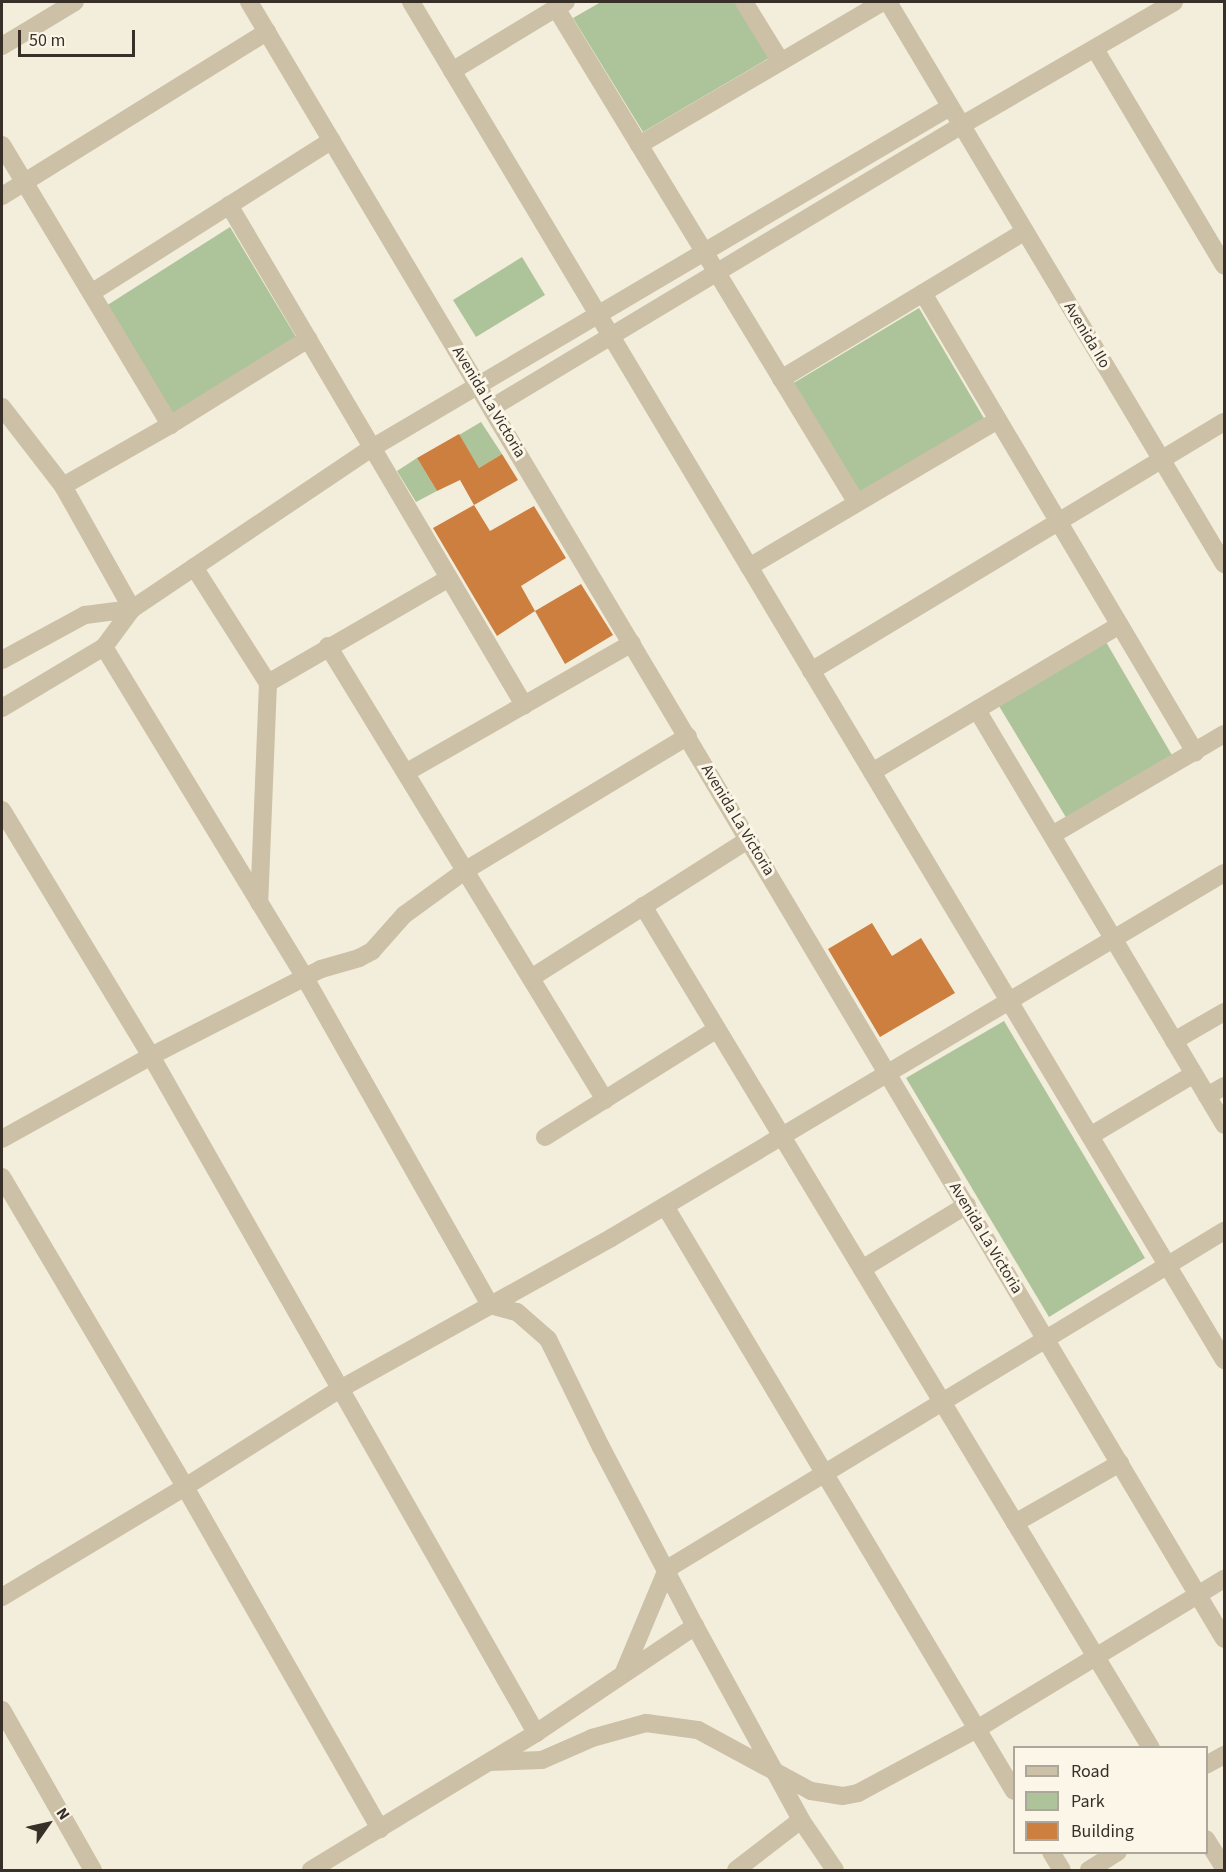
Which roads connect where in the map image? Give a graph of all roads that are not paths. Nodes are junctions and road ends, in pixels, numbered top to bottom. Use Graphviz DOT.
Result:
graph roads {
  1 [pos="75,2"];
  2 [pos="249,2"];
  3 [pos="411,2"];
  4 [pos="744,2"];
  5 [pos="883,2"];
  6 [pos="888,2"];
  7 [pos="1174,2"];
  8 [pos="562,5"];
  9 [pos="267,32"];
  10 [pos="2,46"];
  11 [pos="1095,49"];
  12 [pos="781,62"];
  13 [pos="452,71"];
  14 [pos="950,106"];
  15 [pos="962,125"];
  16 [pos="332,140"];
  17 [pos="2,145"];
  18 [pos="639,145"];
  19 [pos="24,182"];
  20 [pos="2,196"];
  21 [pos="229,205"];
  22 [pos="1025,231"];
  23 [pos="702,252"];
  24 [pos="1224,265"];
  25 [pos="715,273"];
  26 [pos="91,293"];
  27 [pos="923,293"];
  28 [pos="597,314"];
  29 [pos="610,336"];
  30 [pos="308,339"];
  31 [pos="781,379"];
  32 [pos="478,383"];
  33 [pos="2,407"];
  34 [pos="493,407"];
  35 [pos="998,420"];
  36 [pos="1224,422"];
  37 [pos="170,425"];
  38 [pos="372,448"];
  39 [pos="1162,460"];
  40 [pos="63,486"];
  41 [pos="857,503"];
  42 [pos="1058,522"];
  43 [pos="1224,564"];
  44 [pos="194,567"];
  45 [pos="749,567"];
  46 [pos="449,578"];
  47 [pos="132,609"];
  48 [pos="1120,625"];
  49 [pos="632,643"];
  50 [pos="328,646"];
  51 [pos="104,647"];
  52 [pos="2,660"];
  53 [pos="812,671"];
  54 [pos="268,683"];
  55 [pos="524,705"];
  56 [pos="2,708"];
  57 [pos="977,710"];
  58 [pos="1224,734"];
  59 [pos="688,736"];
  60 [pos="1195,752"];
  61 [pos="407,771"];
  62 [pos="872,772"];
  63 [pos="2,810"];
  64 [pos="1052,835"];
  65 [pos="749,839"];
  66 [pos="466,870"];
  67 [pos="1224,873"];
  68 [pos="259,903"];
  69 [pos="643,906"];
  70 [pos="1113,939"];
  71 [pos="305,978"];
  72 [pos="531,978"];
  73 [pos="1009,1001"];
  74 [pos="1224,1012"];
  75 [pos="717,1029"];
  76 [pos="1174,1041"];
  77 [pos="151,1056"];
  78 [pos="888,1073"];
  79 [pos="1194,1074"];
  80 [pos="1224,1086"];
  81 [pos="1207,1096"];
  82 [pos="605,1100"];
  83 [pos="1224,1125"];
  84 [pos="1090,1136"];
  85 [pos="545,1137"];
  86 [pos="782,1137"];
  87 [pos="2,1139"];
  88 [pos="2,1177"];
  89 [pos="967,1205"];
  90 [pos="664,1206"];
  91 [pos="1224,1231"];
  92 [pos="1168,1265"];
  93 [pos="862,1269"];
  94 [pos="490,1305"];
  95 [pos="1046,1339"];
  96 [pos="1224,1360"];
  97 [pos="340,1389"];
  98 [pos="942,1402"];
  99 [pos="1120,1463"];
  100 [pos="825,1473"];
  101 [pos="185,1487"];
  102 [pos="1016,1523"];
  103 [pos="667,1569"];
  104 [pos="1224,1579"];
  105 [pos="1198,1594"];
  106 [pos="2,1597"];
  107 [pos="695,1626"];
  108 [pos="1224,1639"];
  109 [pos="1096,1657"];
  110 [pos="624,1672"];
  111 [pos="2,1710"];
  112 [pos="977,1729"];
  113 [pos="536,1733"];
  114 [pos="1150,1746"];
  115 [pos="1224,1755"];
  116 [pos="489,1762"];
  117 [pos="1208,1764"];
  118 [pos="776,1771"];
  119 [pos="1013,1789"];
  120 [pos="801,1820"];
  121 [pos="380,1829"];
  122 [pos="1208,1842"];
  123 [pos="1052,1854"];
  124 [pos="1115,1854"];
  125 [pos="1224,1868"];
  126 [pos="93,1870"];
  127 [pos="311,1870"];
  128 [pos="736,1870"];
  129 [pos="835,1870"];
  130 [pos="1062,1870"];
  131 [pos="1089,1870"];
  1 -- 10 [label="street"];
  2 -- 9 [label="street, Avenida La Victoria"];
  3 -- 13 [label="street"];
  4 -- 12 [label="street"];
  5 -- 12 [label="street"];
  6 -- 14 [label="street, Avenida Ilo"];
  7 -- 11 [label="street"];
  8 -- 13 [label="street"];
  8 -- 18 [label="street"];
  9 -- 16 [label="street, Avenida La Victoria"];
  9 -- 19 [label="street"];
  11 -- 15 [label="street"];
  11 -- 24 [label="street"];
  12 -- 18 [label="street"];
  13 -- 28 [label="street"];
  14 -- 15 [label="street, Avenida Ilo"];
  14 -- 23 [label="street"];
  15 -- 22 [label="street, Avenida Ilo"];
  15 -- 25 [label="street"];
  16 -- 21 [label="street"];
  16 -- 32 [label="street, Avenida La Victoria"];
  17 -- 19 [label="street"];
  18 -- 23 [label="street"];
  19 -- 20 [label="street"];
  19 -- 26 [label="street"];
  21 -- 26 [label="street"];
  21 -- 30 [label="street"];
  22 -- 27 [label="street"];
  22 -- 39 [label="street, Avenida Ilo"];
  23 -- 25 [label="street"];
  23 -- 28 [label="street"];
  25 -- 29 [label="street"];
  25 -- 31 [label="street"];
  26 -- 37 [label="street"];
  27 -- 31 [label="street"];
  27 -- 35 [label="street"];
  28 -- 29 [label="street"];
  28 -- 32 [label="street"];
  29 -- 34 [label="street"];
  29 -- 45 [label="street"];
  30 -- 37 [label="street"];
  30 -- 38 [label="street"];
  31 -- 41 [label="street"];
  32 -- 34 [label="street, Avenida La Victoria"];
  32 -- 38 [label="street"];
  33 -- 40 [label="street"];
  34 -- 49 [label="street, Avenida La Victoria"];
  35 -- 41 [label="street"];
  35 -- 42 [label="street"];
  36 -- 39 [label="street"];
  37 -- 40 [label="street"];
  38 -- 44 [label="street"];
  38 -- 46 [label="street"];
  39 -- 42 [label="street"];
  39 -- 43 [label="street, Avenida Ilo"];
  40 -- 47 [label="street"];
  41 -- 45 [label="street"];
  42 -- 48 [label="street"];
  42 -- 53 [label="street"];
  44 -- 47 [label="street"];
  44 -- 54 [label="street"];
  45 -- 53 [label="street"];
  46 -- 50 [label="street"];
  46 -- 55 [label="street"];
  47 -- 51 [label="street"];
  47 -- 52 [label="street"];
  48 -- 57 [label="street"];
  48 -- 60 [label="street"];
  49 -- 55 [label="street"];
  49 -- 59 [label="street, Avenida La Victoria"];
  50 -- 54 [label="street"];
  50 -- 61 [label="street"];
  51 -- 56 [label="street"];
  51 -- 68 [label="street"];
  53 -- 62 [label="street"];
  54 -- 68 [label="street"];
  55 -- 61 [label="street"];
  57 -- 62 [label="street"];
  57 -- 64 [label="street"];
  58 -- 60 [label="street"];
  59 -- 65 [label="street, Avenida La Victoria"];
  59 -- 66 [label="street"];
  60 -- 64 [label="street"];
  61 -- 66 [label="street"];
  62 -- 73 [label="street"];
  63 -- 77 [label="street"];
  64 -- 70 [label="street"];
  65 -- 69 [label="street"];
  65 -- 78 [label="street, Avenida La Victoria"];
  66 -- 71 [label="street"];
  66 -- 72 [label="street"];
  67 -- 70 [label="street"];
  68 -- 71 [label="street"];
  69 -- 72 [label="street"];
  69 -- 75 [label="street"];
  70 -- 73 [label="street"];
  70 -- 76 [label="street"];
  71 -- 77 [label="street"];
  71 -- 94 [label="street"];
  72 -- 82 [label="street"];
  73 -- 78 [label="street"];
  73 -- 84 [label="street"];
  74 -- 76 [label="street"];
  75 -- 82 [label="street"];
  75 -- 86 [label="street"];
  76 -- 79 [label="street"];
  77 -- 87 [label="street"];
  77 -- 97 [label="street"];
  78 -- 86 [label="street"];
  78 -- 89 [label="street, Avenida La Victoria"];
  79 -- 81 [label="street"];
  79 -- 84 [label="street"];
  80 -- 81 [label="street"];
  81 -- 83 [label="street"];
  82 -- 85 [label="street"];
  84 -- 92 [label="street"];
  86 -- 90 [label="street"];
  86 -- 93 [label="street"];
  88 -- 101 [label="street"];
  89 -- 93 [label="street"];
  89 -- 95 [label="street, Avenida La Victoria"];
  90 -- 94 [label="street"];
  90 -- 100 [label="street"];
  91 -- 92 [label="street"];
  92 -- 95 [label="street"];
  92 -- 96 [label="street"];
  93 -- 98 [label="street"];
  94 -- 97 [label="street"];
  94 -- 103 [label="street"];
  95 -- 98 [label="street"];
  95 -- 99 [label="street, Avenida La Victoria"];
  97 -- 101 [label="street"];
  97 -- 113 [label="street"];
  98 -- 100 [label="street"];
  98 -- 102 [label="street"];
  99 -- 102 [label="street"];
  99 -- 105 [label="street, Avenida La Victoria"];
  100 -- 103 [label="street"];
  100 -- 112 [label="street"];
  101 -- 106 [label="street"];
  101 -- 121 [label="street"];
  102 -- 109 [label="street"];
  103 -- 107 [label="street"];
  103 -- 110 [label="street"];
  104 -- 105 [label="street"];
  105 -- 108 [label="street, Avenida La Victoria"];
  105 -- 109 [label="street"];
  107 -- 110 [label="street"];
  107 -- 118 [label="street"];
  109 -- 112 [label="street"];
  109 -- 114 [label="street"];
  110 -- 113 [label="street"];
  111 -- 126 [label="street"];
  112 -- 118 [label="street"];
  112 -- 119 [label="street"];
  113 -- 116 [label="street"];
  115 -- 117 [label="street"];
  116 -- 118 [label="street"];
  116 -- 121 [label="street"];
  118 -- 120 [label="street"];
  120 -- 128 [label="street"];
  120 -- 129 [label="street"];
  121 -- 127 [label="street"];
  122 -- 125 [label="street"];
  123 -- 130 [label="street"];
  124 -- 131 [label="street"];
}
